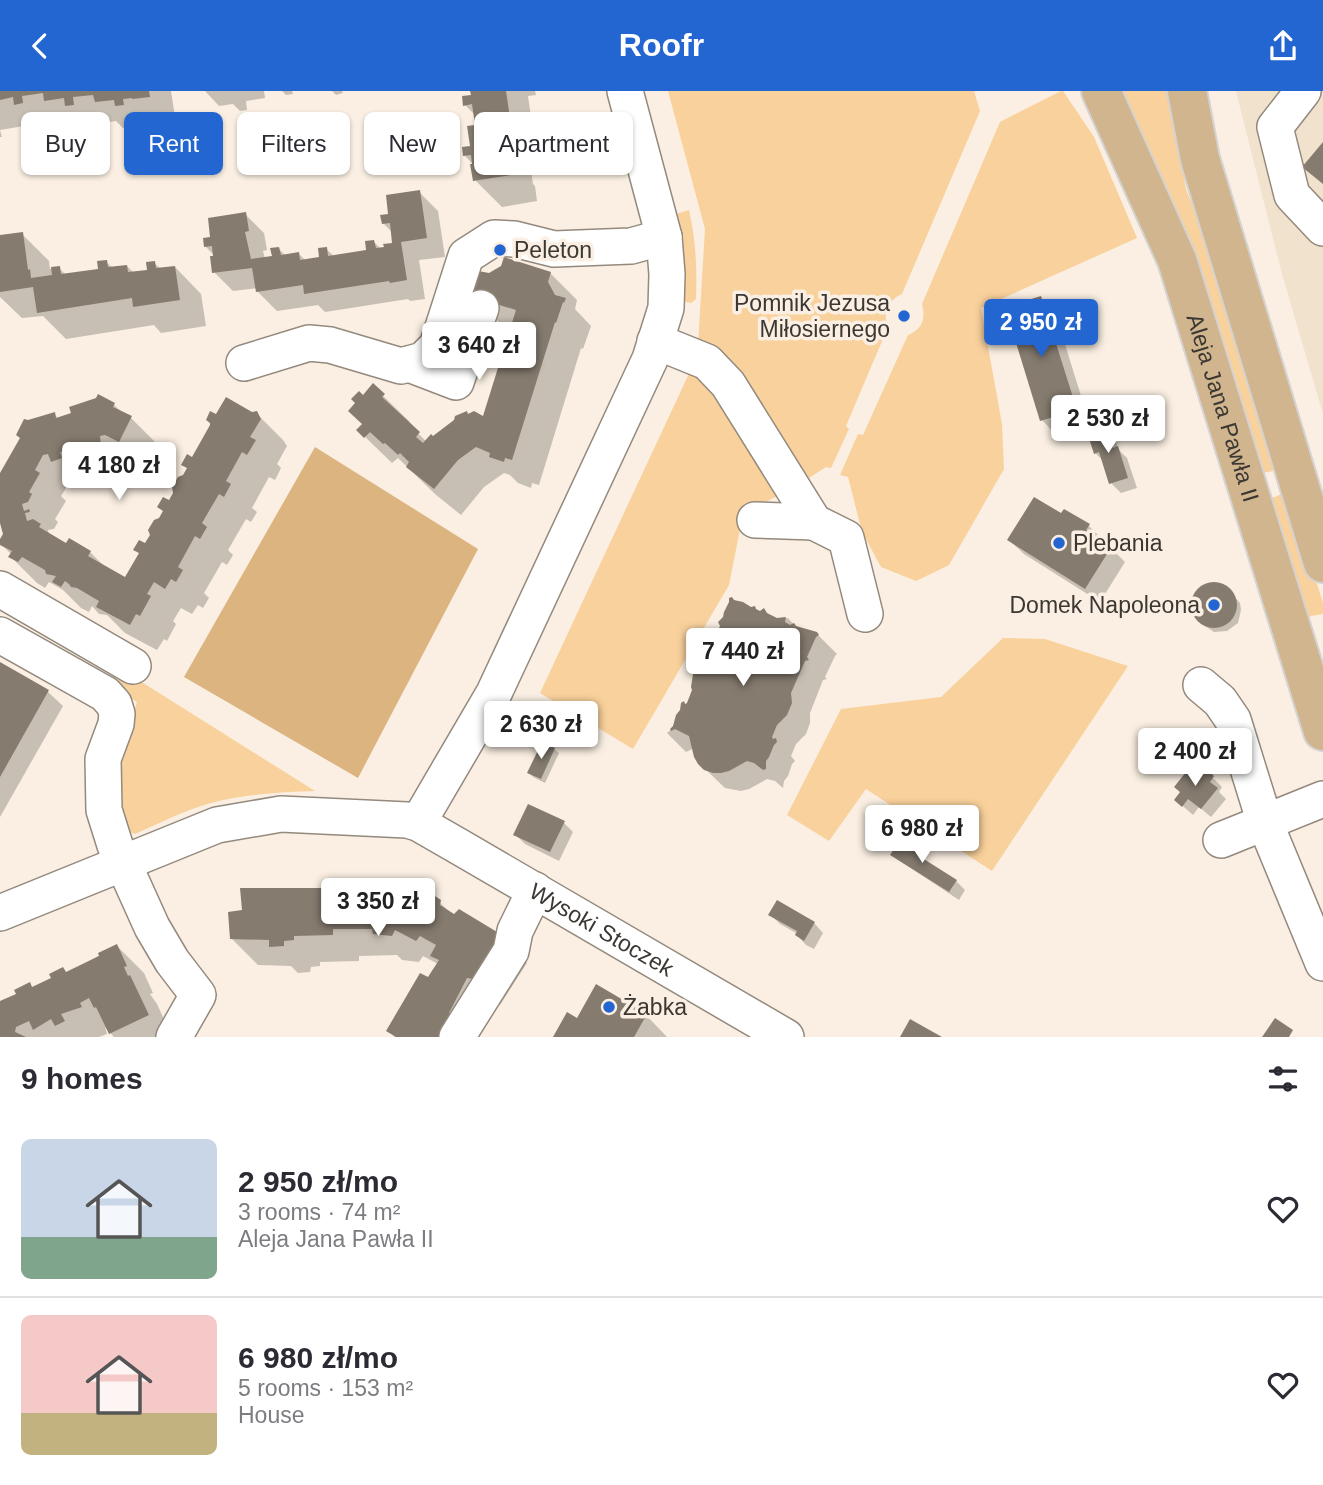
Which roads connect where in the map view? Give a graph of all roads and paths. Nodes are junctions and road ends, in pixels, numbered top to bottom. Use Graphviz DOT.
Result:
graph roads {
  1 [pos="625,91"];
  2 [pos="1101,91"];
  3 [pos="1187,91"];
  4 [pos="1303,91"];
  5 [pos="1323,228"];
  6 [pos="664,237"];
  7 [pos="481,309"];
  8 [pos="655,341"];
  9 [pos="244,363"];
  10 [pos="409,364"];
  11 [pos="755,520"];
  12 [pos="814,522"];
  13 [pos="1323,563"];
  14 [pos="0,589"];
  15 [pos="865,614"];
  16 [pos="0,635"];
  17 [pos="133,666"];
  18 [pos="1201,685"];
  19 [pos="1323,731"];
  20 [pos="1323,799"];
  21 [pos="418,823"];
  22 [pos="1265,823"];
  23 [pos="1221,840"];
  24 [pos="124,863"];
  25 [pos="535,890"];
  26 [pos="0,913"];
  27 [pos="1323,963"];
  28 [pos="174,1037"];
  29 [pos="457,1037"];
  30 [pos="786,1037"];
  1 -- 6 [label="street"];
  2 -- 19 [label="main road, Aleja Jana Pawła II"];
  3 -- 13 [label="main road"];
  4 -- 5 [label="street"];
  6 -- 8 [label="street"];
  6 -- 10 [label="street"];
  7 -- 10 [label="street"];
  8 -- 12 [label="street"];
  8 -- 21 [label="street"];
  9 -- 10 [label="street"];
  11 -- 12 [label="street"];
  12 -- 15 [label="street"];
  14 -- 17 [label="street"];
  16 -- 24 [label="street"];
  18 -- 22 [label="street"];
  20 -- 22 [label="street"];
  21 -- 24 [label="street"];
  21 -- 25 [label="street, Wysoki Stoczek"];
  22 -- 23 [label="street"];
  22 -- 27 [label="street"];
  24 -- 26 [label="street"];
  24 -- 28 [label="street"];
  25 -- 29 [label="street"];
  25 -- 30 [label="street, Wysoki Stoczek"];
}
